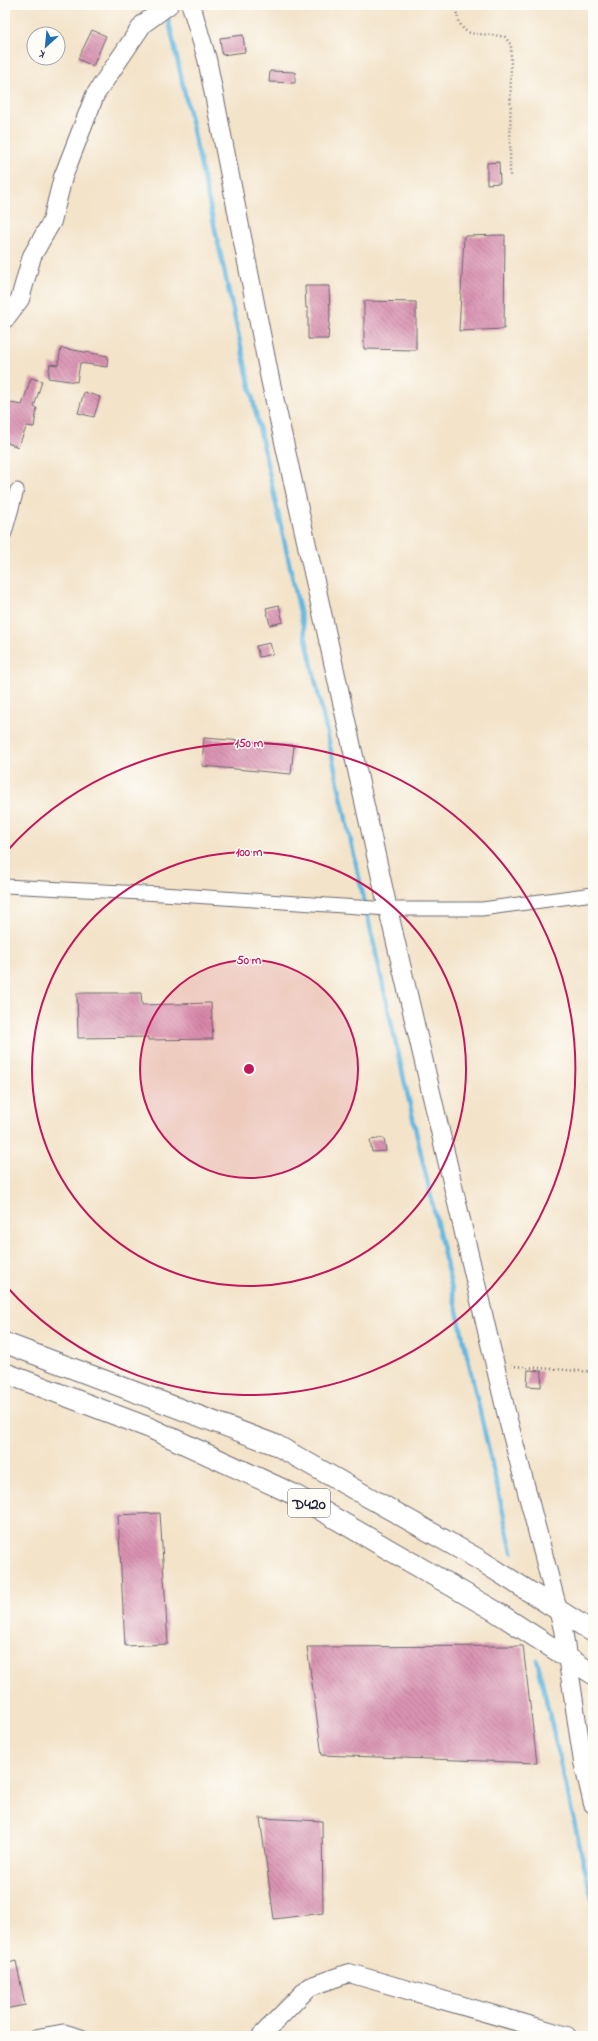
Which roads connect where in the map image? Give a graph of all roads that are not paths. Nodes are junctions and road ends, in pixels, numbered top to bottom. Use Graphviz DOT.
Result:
graph roads {
  1 [pos="169,5"];
  2 [pos="191,5"];
  3 [pos="5,319"];
  4 [pos="17,490"];
  5 [pos="5,533"];
  6 [pos="5,886"];
  7 [pos="593,894"];
  8 [pos="388,909"];
  9 [pos="5,1344"];
  10 [pos="5,1373"];
  11 [pos="559,1610"];
  12 [pos="593,1632"];
  13 [pos="567,1657"];
  14 [pos="593,1674"];
  15 [pos="593,1804"];
  16 [pos="36,2036"];
  17 [pos="81,2036"];
  18 [pos="261,2036"];
  19 [pos="567,2036"];
  1 -- 3 [label="street"];
  2 -- 8 [label="street"];
  4 -- 5 [label="street"];
  6 -- 8 [label="street"];
  7 -- 8 [label="street"];
  8 -- 11 [label="street"];
  9 -- 11 [label="main road, D420"];
  10 -- 13 [label="main road, D420"];
  11 -- 12 [label="main road, D420"];
  11 -- 13 [label="street"];
  13 -- 14 [label="main road, D420"];
  13 -- 15 [label="street"];
  16 -- 17 [label="street"];
  18 -- 19 [label="street"];
}
